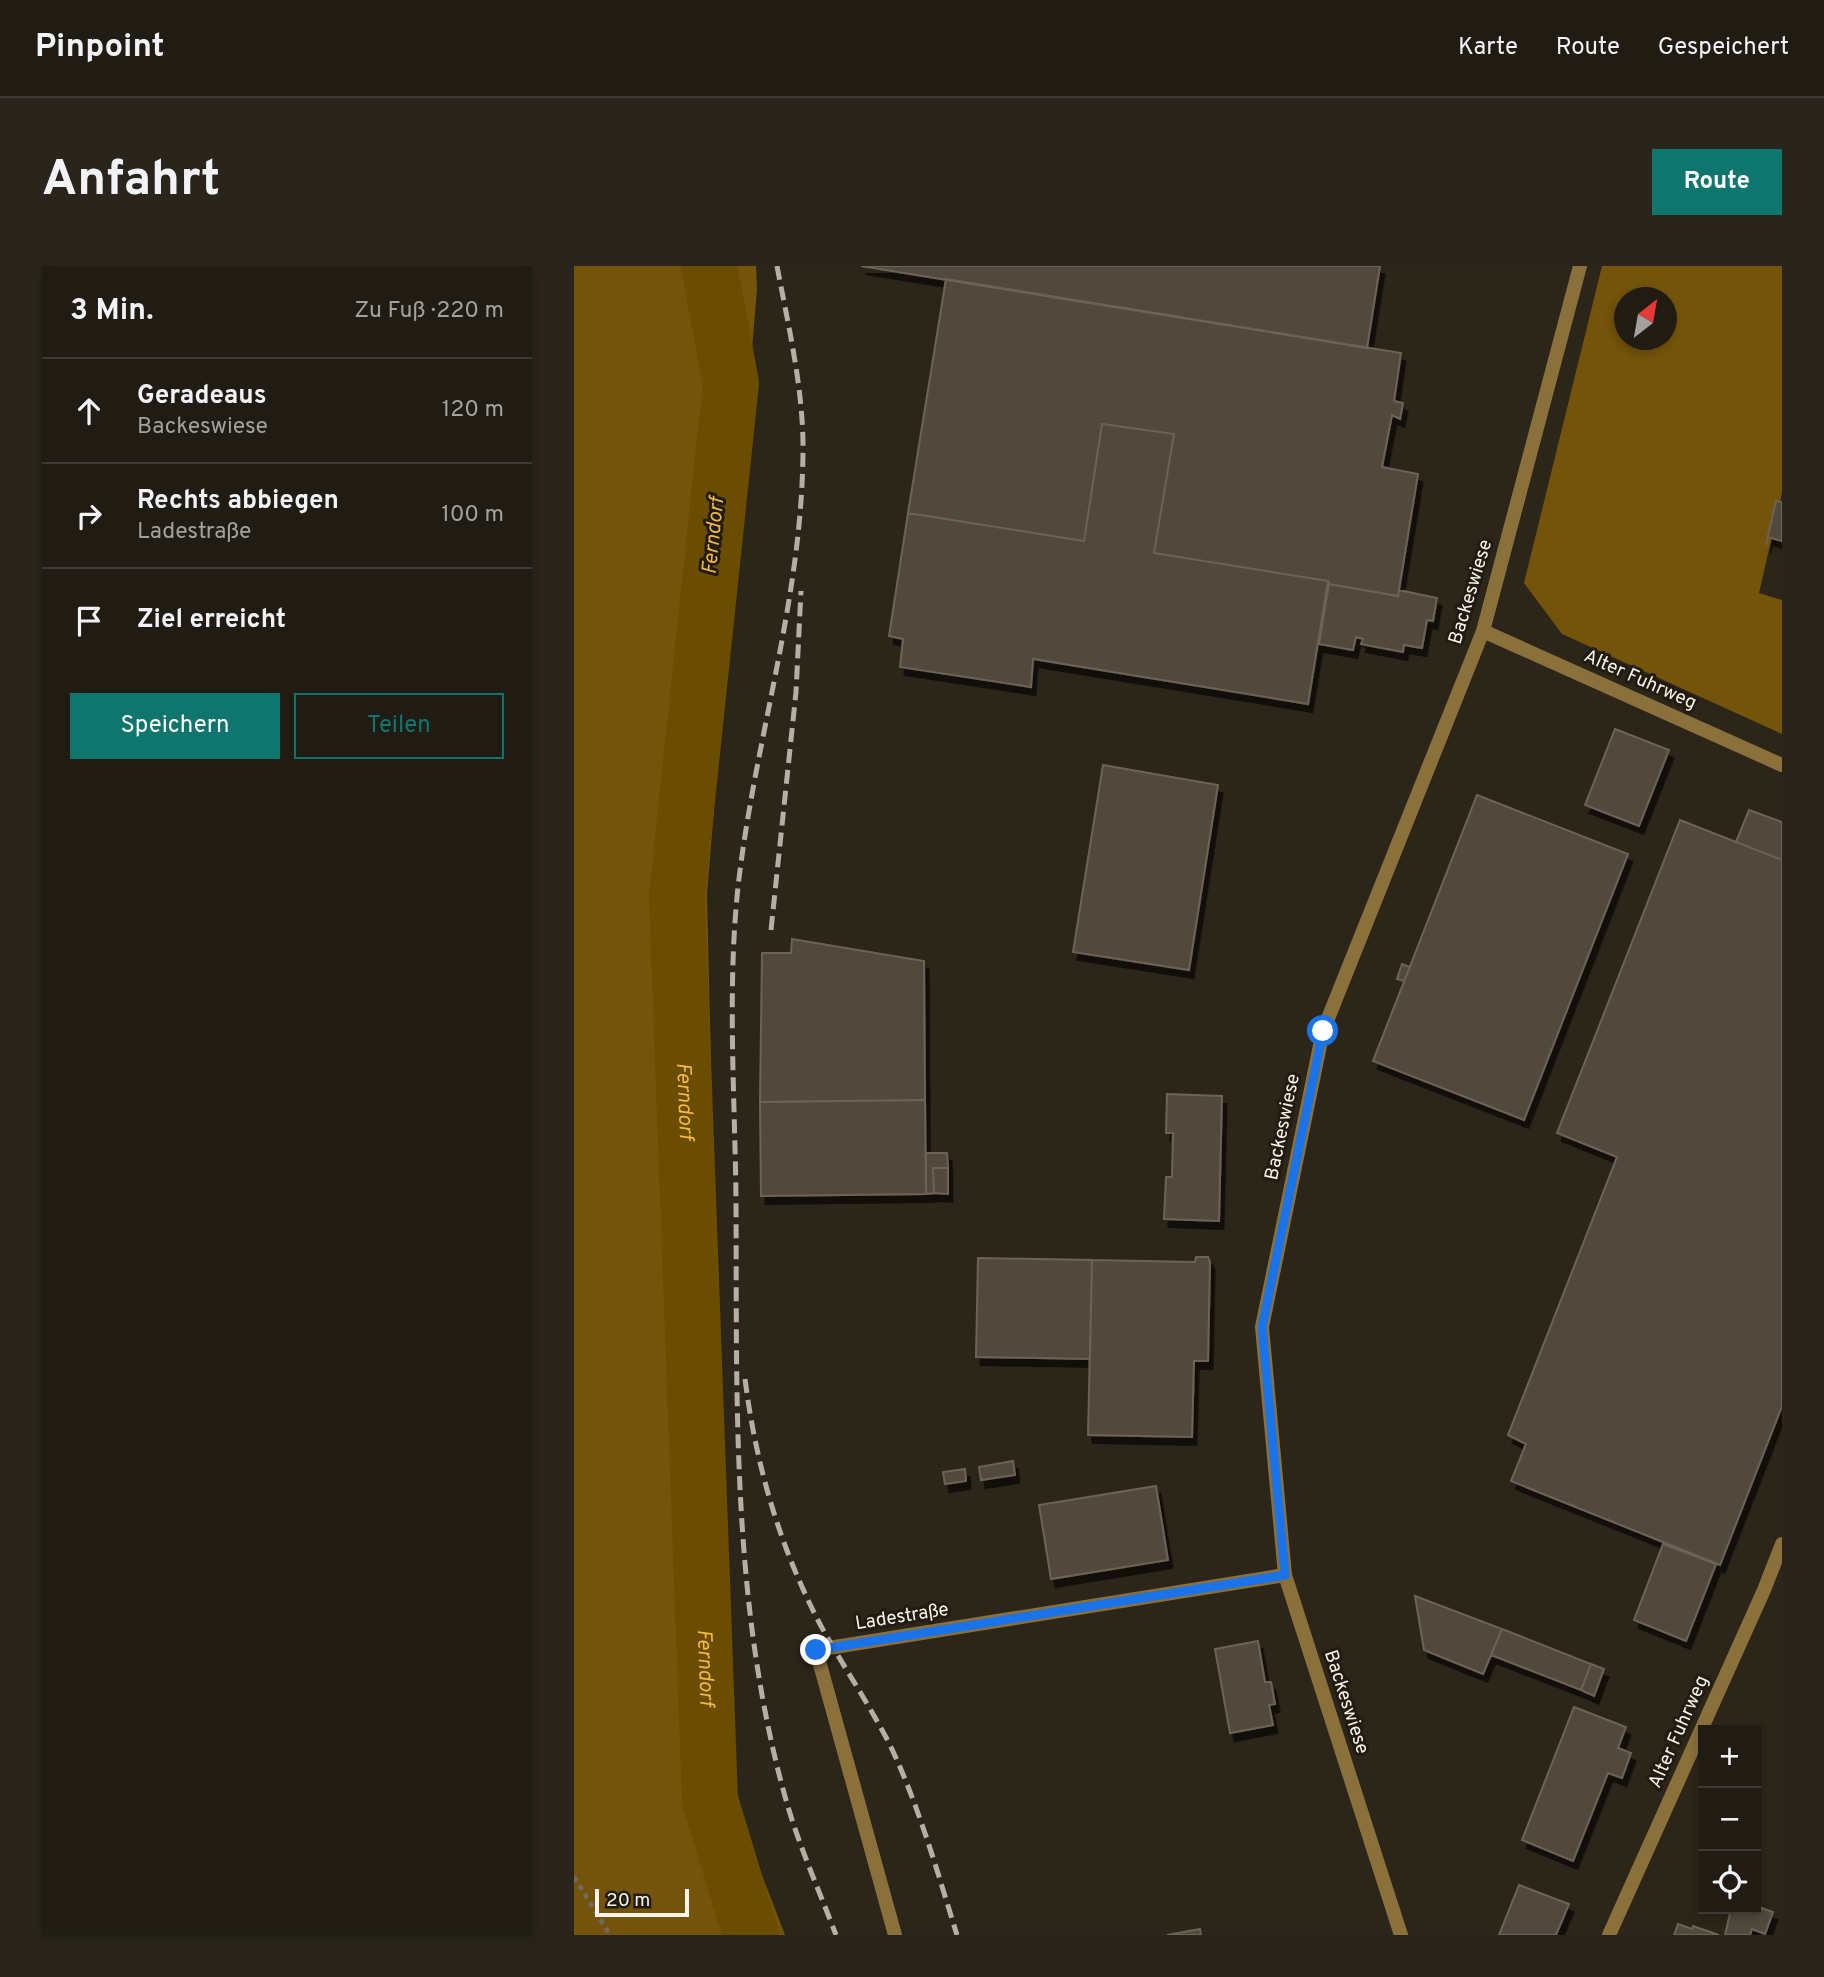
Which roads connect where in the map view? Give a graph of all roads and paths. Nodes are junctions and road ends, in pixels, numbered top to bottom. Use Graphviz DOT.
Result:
graph roads {
  1 [pos="1580,266"];
  2 [pos="1483,631"];
  3 [pos="1782,765"];
  4 [pos="1782,1544"];
  5 [pos="1285,1575"];
  6 [pos="574,1877"];
  7 [pos="610,1935"];
  8 [pos="895,1935"];
  9 [pos="1401,1935"];
  10 [pos="1609,1935"];
  1 -- 2 [label="street, Backeswiese"];
  2 -- 3 [label="street, Alter Fuhrweg"];
  2 -- 5 [label="street, Backeswiese"];
  4 -- 10 [label="street, Alter Fuhrweg"];
  5 -- 8 [label="street, Ladestraße"];
  5 -- 9 [label="street, Backeswiese"];
  6 -- 7 [label="path"];
}
